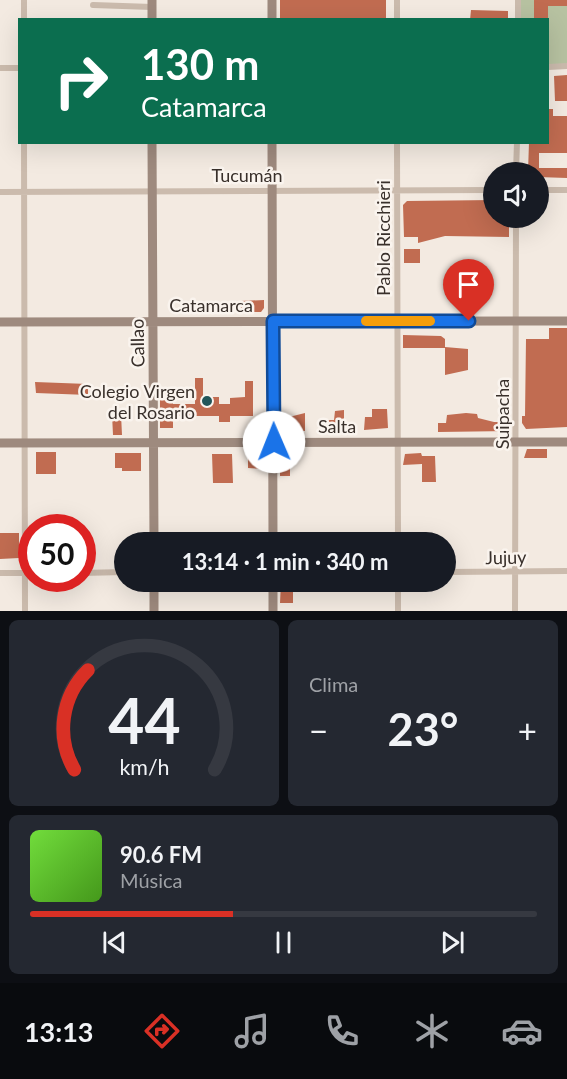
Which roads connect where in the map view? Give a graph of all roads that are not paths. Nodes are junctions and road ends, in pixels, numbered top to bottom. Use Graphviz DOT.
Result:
graph roads {
  1 [pos="24,0"];
  2 [pos="272,0"];
  3 [pos="397,0"];
  4 [pos="518,0"];
  5 [pos="152,4"];
  6 [pos="93,5"];
  7 [pos="24,18"];
  8 [pos="272,18"];
  9 [pos="397,18"];
  10 [pos="518,18"];
  11 [pos="567,66"];
  12 [pos="549,67"];
  13 [pos="0,68"];
  14 [pos="18,68"];
  15 [pos="24,144"];
  16 [pos="152,144"];
  17 [pos="272,144"];
  18 [pos="398,144"];
  19 [pos="517,144"];
  20 [pos="516,162"];
  21 [pos="271,190"];
  22 [pos="483,190"];
  23 [pos="549,190"];
  24 [pos="567,190"];
  25 [pos="152,191"];
  26 [pos="398,191"];
  27 [pos="0,192"];
  28 [pos="24,192"];
  29 [pos="516,228"];
  30 [pos="153,321"];
  31 [pos="273,321"];
  32 [pos="398,321"];
  33 [pos="516,321"];
  34 [pos="567,321"];
  35 [pos="0,322"];
  36 [pos="25,322"];
  37 [pos="274,442"];
  38 [pos="398,442"];
  39 [pos="517,442"];
  40 [pos="567,442"];
  41 [pos="0,443"];
  42 [pos="26,443"];
  43 [pos="154,443"];
  44 [pos="27,514"];
  45 [pos="154,532"];
  46 [pos="273,532"];
  47 [pos="398,532"];
  48 [pos="567,571"];
  49 [pos="114,572"];
  50 [pos="456,572"];
  51 [pos="515,572"];
  52 [pos="0,573"];
  53 [pos="18,573"];
  54 [pos="96,573"];
  55 [pos="27,592"];
  56 [pos="154,592"];
  57 [pos="273,592"];
  58 [pos="398,592"];
  59 [pos="26,611"];
  60 [pos="154,611"];
  61 [pos="273,611"];
  62 [pos="398,611"];
  63 [pos="515,611"];
  1 -- 7 [label="street"];
  2 -- 8 [label="main road"];
  3 -- 9 [label="street"];
  4 -- 10 [label="street"];
  5 -- 6 [label="street"];
  11 -- 12 [label="street"];
  13 -- 14 [label="street"];
  15 -- 28 [label="street"];
  16 -- 25 [label="main road, Callao"];
  17 -- 21 [label="main road"];
  18 -- 26 [label="street, Pablo Ricchieri"];
  19 -- 20 [label="street"];
  21 -- 25 [label="street, Tucumán"];
  21 -- 26 [label="street, Tucumán"];
  21 -- 31 [label="main road"];
  22 -- 26 [label="street, Tucumán"];
  23 -- 24 [label="street"];
  25 -- 28 [label="street, Tucumán"];
  25 -- 30 [label="main road, Callao"];
  26 -- 32 [label="street, Pablo Ricchieri"];
  27 -- 28 [label="street, Tucumán"];
  28 -- 36 [label="street"];
  29 -- 33 [label="street, Suipacha"];
  30 -- 31 [label="main road, Catamarca"];
  30 -- 36 [label="main road, Catamarca"];
  30 -- 43 [label="main road, Callao"];
  31 -- 32 [label="main road, Catamarca"];
  31 -- 37 [label="main road"];
  32 -- 33 [label="main road, Catamarca"];
  32 -- 38 [label="street, Pablo Ricchieri"];
  33 -- 34 [label="main road, Catamarca"];
  33 -- 39 [label="street, Suipacha"];
  35 -- 36 [label="main road, Catamarca"];
  36 -- 42 [label="street"];
  37 -- 38 [label="main road, Salta"];
  37 -- 43 [label="main road, Salta"];
  37 -- 46 [label="main road"];
  38 -- 39 [label="main road, Salta"];
  38 -- 47 [label="street, Pablo Ricchieri"];
  39 -- 40 [label="main road, Salta"];
  39 -- 51 [label="street, Suipacha"];
  41 -- 42 [label="main road, Salta"];
  42 -- 43 [label="main road, Salta"];
  42 -- 44 [label="street"];
  43 -- 45 [label="main road, Callao"];
  48 -- 51 [label="street, Jujuy"];
  49 -- 54 [label="street"];
  50 -- 51 [label="street, Jujuy"];
  51 -- 63 [label="street, Suipacha"];
  52 -- 53 [label="street"];
  55 -- 59 [label="street"];
  56 -- 60 [label="main road"];
  57 -- 61 [label="main road"];
  58 -- 62 [label="street"];
}
